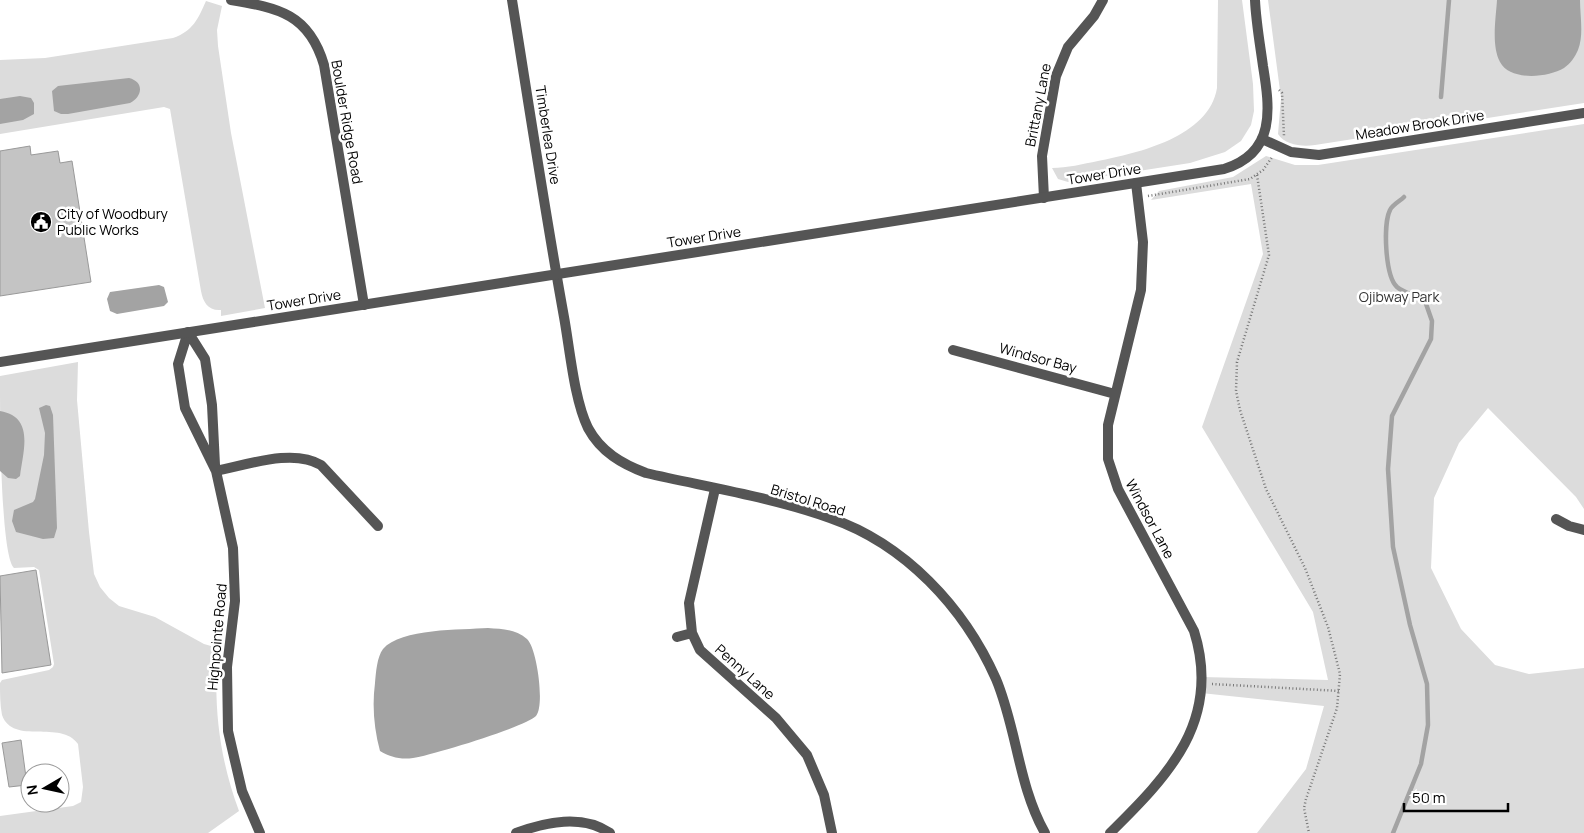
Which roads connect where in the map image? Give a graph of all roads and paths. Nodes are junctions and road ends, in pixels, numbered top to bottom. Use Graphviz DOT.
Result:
graph roads {
  1 [pos="231,0"];
  2 [pos="512,0"];
  3 [pos="1102,0"];
  4 [pos="1255,0"];
  5 [pos="1282,92"];
  6 [pos="1584,114"];
  7 [pos="1283,138"];
  8 [pos="1262,139"];
  9 [pos="1258,175"];
  10 [pos="1136,183"];
  11 [pos="1044,198"];
  12 [pos="556,275"];
  13 [pos="364,305"];
  14 [pos="188,332"];
  15 [pos="953,350"];
  16 [pos="0,362"];
  17 [pos="1115,394"];
  18 [pos="216,470"];
  19 [pos="715,489"];
  20 [pos="1556,519"];
  21 [pos="378,526"];
  22 [pos="1584,530"];
  23 [pos="692,633"];
  24 [pos="676,637"];
  25 [pos="1202,683"];
  26 [pos="1340,691"];
  27 [pos="260,833"];
  28 [pos="516,833"];
  29 [pos="610,833"];
  30 [pos="832,833"];
  31 [pos="1045,833"];
  32 [pos="1110,833"];
  33 [pos="1309,833"];
  1 -- 13 [label="street, Boulder Ridge Road"];
  2 -- 12 [label="street, Timberlea Drive"];
  3 -- 11 [label="street, Brittany Lane"];
  4 -- 8 [label="street, Tower Drive"];
  5 -- 7 [label="path"];
  6 -- 8 [label="street, Meadow Brook Drive"];
  8 -- 10 [label="street, Tower Drive"];
  9 -- 26 [label="path"];
  10 -- 11 [label="street, Tower Drive"];
  10 -- 17 [label="street, Windsor Lane"];
  11 -- 12 [label="street, Tower Drive"];
  12 -- 13 [label="street, Tower Drive"];
  12 -- 19 [label="street, Bristol Road"];
  13 -- 14 [label="street, Tower Drive"];
  14 -- 16 [label="street, Tower Drive"];
  14 -- 18 [label="street, Highpointe Road"];
  14 -- 18 [label="street, Highpointe Road"];
  15 -- 17 [label="street, Windsor Bay"];
  17 -- 25 [label="street, Windsor Lane"];
  18 -- 21 [label="street"];
  18 -- 27 [label="street, Highpointe Road"];
  19 -- 23 [label="street, Penny Lane"];
  19 -- 31 [label="street, Bristol Road"];
  20 -- 22 [label="street"];
  23 -- 24 [label="street"];
  23 -- 30 [label="street, Penny Lane"];
  25 -- 26 [label="path"];
  25 -- 32 [label="street, Windsor Lane"];
  26 -- 33 [label="path"];
  28 -- 29 [label="street"];
}
